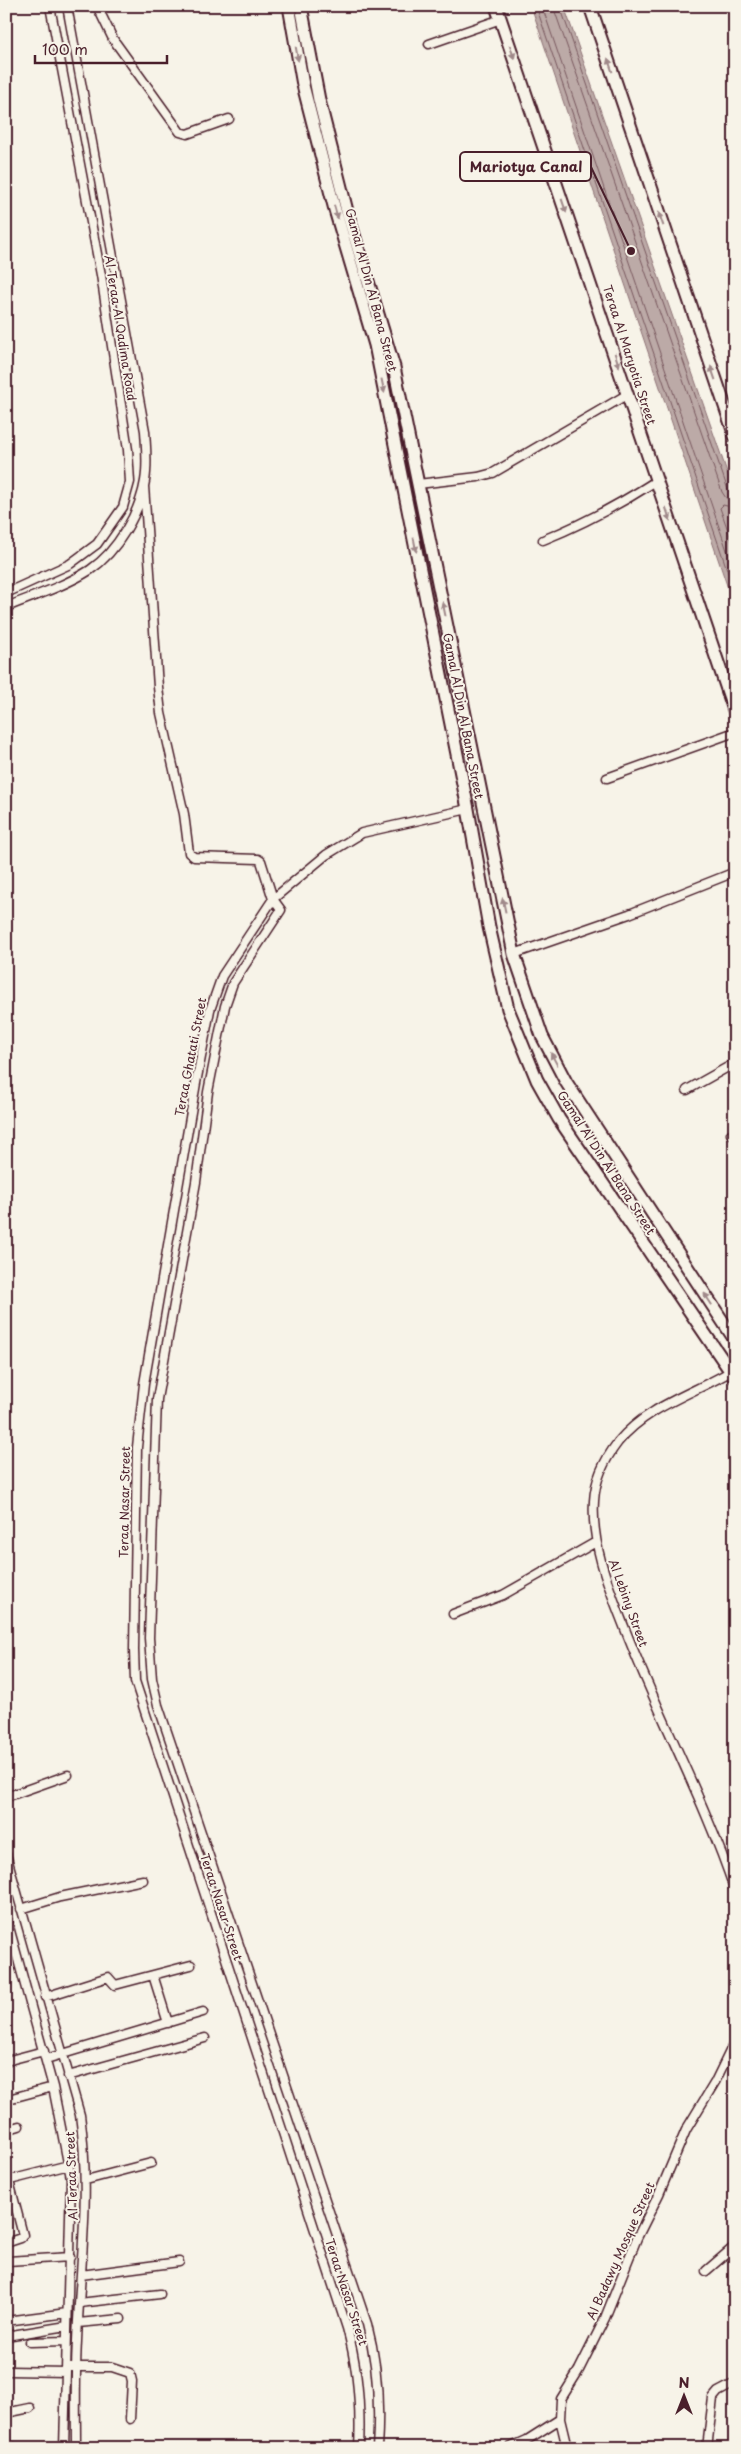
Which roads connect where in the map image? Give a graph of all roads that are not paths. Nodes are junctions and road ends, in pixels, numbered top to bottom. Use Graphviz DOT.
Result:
graph roads {
  1 [pos="50,6"];
  2 [pos="67,6"];
  3 [pos="97,6"];
  4 [pos="288,6"];
  5 [pos="301,6"];
  6 [pos="496,6"];
  7 [pos="590,6"];
  8 [pos="501,19"];
  9 [pos="429,44"];
  10 [pos="229,119"];
  11 [pos="628,394"];
  12 [pos="735,436"];
  13 [pos="656,481"];
  14 [pos="418,484"];
  15 [pos="144,486"];
  16 [pos="543,540"];
  17 [pos="28,584"];
  18 [pos="6,593"];
  19 [pos="32,596"];
  20 [pos="6,607"];
  21 [pos="735,713"];
  22 [pos="735,732"];
  23 [pos="607,778"];
  24 [pos="468,809"];
  25 [pos="735,872"];
  26 [pos="273,899"];
  27 [pos="514,954"];
  28 [pos="735,1063"];
  29 [pos="687,1090"];
  30 [pos="735,1340"];
  31 [pos="148,1362"];
  32 [pos="162,1365"];
  33 [pos="733,1373"];
  34 [pos="137,1490"];
  35 [pos="153,1491"];
  36 [pos="596,1542"];
  37 [pos="452,1614"];
  38 [pos="68,1775"];
  39 [pos="6,1797"];
  40 [pos="6,1854"];
  41 [pos="143,1880"];
  42 [pos="735,1891"];
  43 [pos="21,1909"];
  44 [pos="6,1916"];
  45 [pos="191,1965"];
  46 [pos="154,1975"];
  47 [pos="45,1996"];
  48 [pos="202,2012"];
  49 [pos="168,2023"];
  50 [pos="205,2038"];
  51 [pos="735,2041"];
  52 [pos="44,2051"];
  53 [pos="63,2055"];
  54 [pos="46,2059"];
  55 [pos="6,2061"];
  56 [pos="68,2076"];
  57 [pos="53,2087"];
  58 [pos="9,2098"];
  59 [pos="19,2126"];
  60 [pos="6,2130"];
  61 [pos="151,2163"];
  62 [pos="69,2165"];
  63 [pos="86,2180"];
  64 [pos="7,2181"];
  65 [pos="6,2243"];
  66 [pos="735,2246"];
  67 [pos="70,2257"];
  68 [pos="8,2261"];
  69 [pos="179,2262"];
  70 [pos="706,2271"];
  71 [pos="81,2274"];
  72 [pos="160,2294"];
  73 [pos="79,2303"];
  74 [pos="67,2312"];
  75 [pos="121,2319"];
  76 [pos="6,2321"];
  77 [pos="78,2323"];
  78 [pos="67,2326"];
  79 [pos="6,2336"];
  80 [pos="66,2341"];
  81 [pos="30,2342"];
  82 [pos="76,2367"];
  83 [pos="66,2369"];
  84 [pos="9,2371"];
  85 [pos="735,2383"];
  86 [pos="30,2408"];
  87 [pos="6,2412"];
  88 [pos="130,2419"];
  89 [pos="560,2419"];
  90 [pos="6,2443"];
  91 [pos="14,2448"];
  92 [pos="64,2448"];
  93 [pos="76,2448"];
  94 [pos="359,2448"];
  95 [pos="377,2448"];
  96 [pos="509,2448"];
  97 [pos="567,2448"];
  98 [pos="708,2448"];
  1 -- 17 [label="street, Al Teraa Al Qadima Road"];
  2 -- 15 [label="street, Al Teraa Al Qadima Road"];
  3 -- 10 [label="street"];
  4 -- 24 [label="main road, Gamal Al Din Al Bana Street, one-way"];
  5 -- 14 [label="main road, Gamal Al Din Al Bana Street"];
  6 -- 8 [label="main road, Teraa Al Maryotia Street"];
  12 -- 7 [label="main road, one-way"];
  8 -- 9 [label="street"];
  8 -- 11 [label="main road, Teraa Al Maryotia Street, one-way"];
  11 -- 13 [label="main road, Teraa Al Maryotia Street"];
  11 -- 14 [label="street"];
  13 -- 16 [label="street"];
  13 -- 21 [label="main road, Teraa Al Maryotia Street, one-way"];
  27 -- 14 [label="main road, Gamal Al Din Al Bana Street, one-way"];
  15 -- 19 [label="street, Al Teraa Al Qadima Road"];
  15 -- 26 [label="street"];
  17 -- 18 [label="street, Al Teraa Al Qadima Road"];
  17 -- 19 [label="street"];
  19 -- 20 [label="street"];
  22 -- 23 [label="street"];
  24 -- 26 [label="street, Teraa Ghatati Street"];
  24 -- 33 [label="main road, Gamal Al Din Al Bana Street"];
  25 -- 27 [label="street"];
  26 -- 31 [label="street, Teraa Ghatati Street"];
  26 -- 32 [label="street, Teraa Ghatati Street"];
  30 -- 27 [label="main road, Gamal Al Din Al Bana Street, one-way"];
  28 -- 29 [label="street"];
  31 -- 34 [label="street, Teraa Nasar Street"];
  32 -- 35 [label="street, Teraa Nasar Street"];
  33 -- 36 [label="street, Al Lebiny Street"];
  34 -- 35 [label="street"];
  34 -- 94 [label="street, Teraa Nasar Street"];
  35 -- 95 [label="street, Teraa Nasar Street"];
  36 -- 37 [label="street"];
  36 -- 42 [label="street, Al Lebiny Street"];
  38 -- 39 [label="street"];
  40 -- 43 [label="street, Al Teraa Street"];
  41 -- 43 [label="street"];
  43 -- 47 [label="street, Al Teraa Street"];
  44 -- 52 [label="street, Al Teraa Street"];
  45 -- 46 [label="street"];
  46 -- 47 [label="street"];
  46 -- 49 [label="street"];
  47 -- 53 [label="street, Al Teraa Street"];
  48 -- 49 [label="street"];
  49 -- 53 [label="street"];
  50 -- 56 [label="street"];
  51 -- 89 [label="street, Al Badawy Mosque Street"];
  52 -- 54 [label="street, Al Teraa Street"];
  52 -- 55 [label="street"];
  53 -- 54 [label="street"];
  53 -- 56 [label="street, Al Teraa Street"];
  54 -- 57 [label="street, Al Teraa Street"];
  56 -- 63 [label="street, Al Teraa Street"];
  57 -- 58 [label="street"];
  57 -- 62 [label="street, Al Teraa Street"];
  59 -- 60 [label="street"];
  61 -- 63 [label="street"];
  62 -- 64 [label="street"];
  62 -- 67 [label="street, Al Teraa Street"];
  63 -- 71 [label="street, Al Teraa Street"];
  64 -- 65 [label="street"];
  66 -- 70 [label="street"];
  67 -- 68 [label="street"];
  67 -- 74 [label="street, Al Teraa Street"];
  69 -- 71 [label="street"];
  71 -- 73 [label="street, Al Teraa Street"];
  72 -- 73 [label="street"];
  73 -- 77 [label="street, Al Teraa Street"];
  74 -- 76 [label="street"];
  74 -- 78 [label="street, Al Teraa Street"];
  75 -- 77 [label="street"];
  77 -- 82 [label="street, Al Teraa Street"];
  78 -- 79 [label="street"];
  78 -- 80 [label="street, Al Teraa Street"];
  80 -- 81 [label="street"];
  80 -- 83 [label="street, Al Teraa Street"];
  82 -- 83 [label="street"];
  82 -- 88 [label="street"];
  82 -- 93 [label="street, Al Teraa Street"];
  83 -- 84 [label="street"];
  83 -- 92 [label="street, Al Teraa Street"];
  85 -- 98 [label="street"];
  86 -- 87 [label="street"];
  89 -- 96 [label="street"];
  89 -- 97 [label="street"];
  90 -- 91 [label="street"];
}
